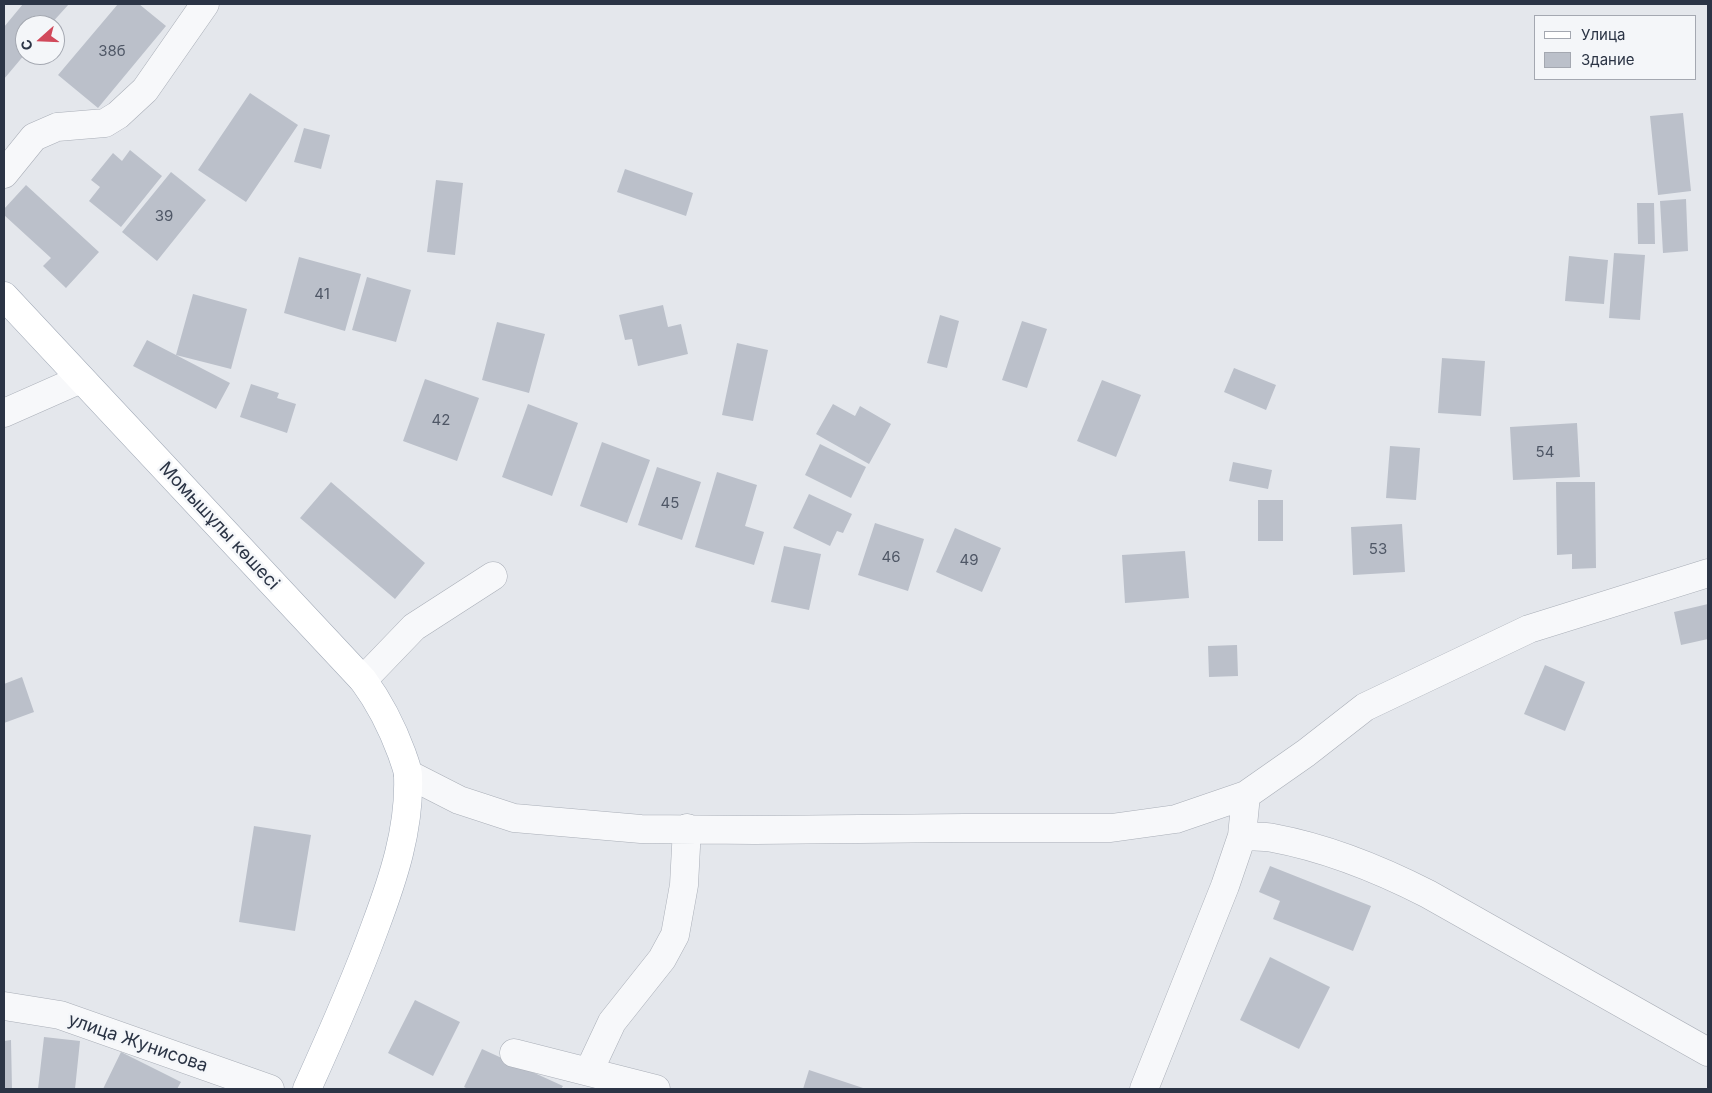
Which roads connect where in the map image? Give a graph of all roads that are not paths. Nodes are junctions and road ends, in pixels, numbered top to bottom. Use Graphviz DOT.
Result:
graph roads {
  1 [pos="205,4"];
  2 [pos="4,174"];
  3 [pos="4,296"];
  4 [pos="81,379"];
  5 [pos="4,413"];
  6 [pos="1708,572"];
  7 [pos="493,576"];
  8 [pos="363,680"];
  9 [pos="408,774"];
  10 [pos="1246,795"];
  11 [pos="687,828"];
  12 [pos="1242,836"];
  13 [pos="4,1006"];
  14 [pos="514,1052"];
  15 [pos="1708,1052"];
  16 [pos="589,1071"];
  17 [pos="270,1089"];
  18 [pos="308,1089"];
  19 [pos="656,1089"];
  20 [pos="1144,1089"];
  1 -- 2 [label="street"];
  3 -- 4 [label="main road, Момышұлы көшесі"];
  4 -- 5 [label="street"];
  4 -- 8 [label="main road, Момышұлы көшесі"];
  6 -- 10 [label="street"];
  7 -- 8 [label="street"];
  8 -- 9 [label="main road, Момышұлы көшесі"];
  9 -- 11 [label="street"];
  9 -- 18 [label="main road"];
  10 -- 11 [label="street"];
  10 -- 12 [label="street"];
  11 -- 16 [label="street"];
  12 -- 15 [label="street"];
  12 -- 20 [label="street"];
  13 -- 17 [label="street, улица Жунисова"];
  14 -- 16 [label="street"];
  16 -- 19 [label="street"];
}
